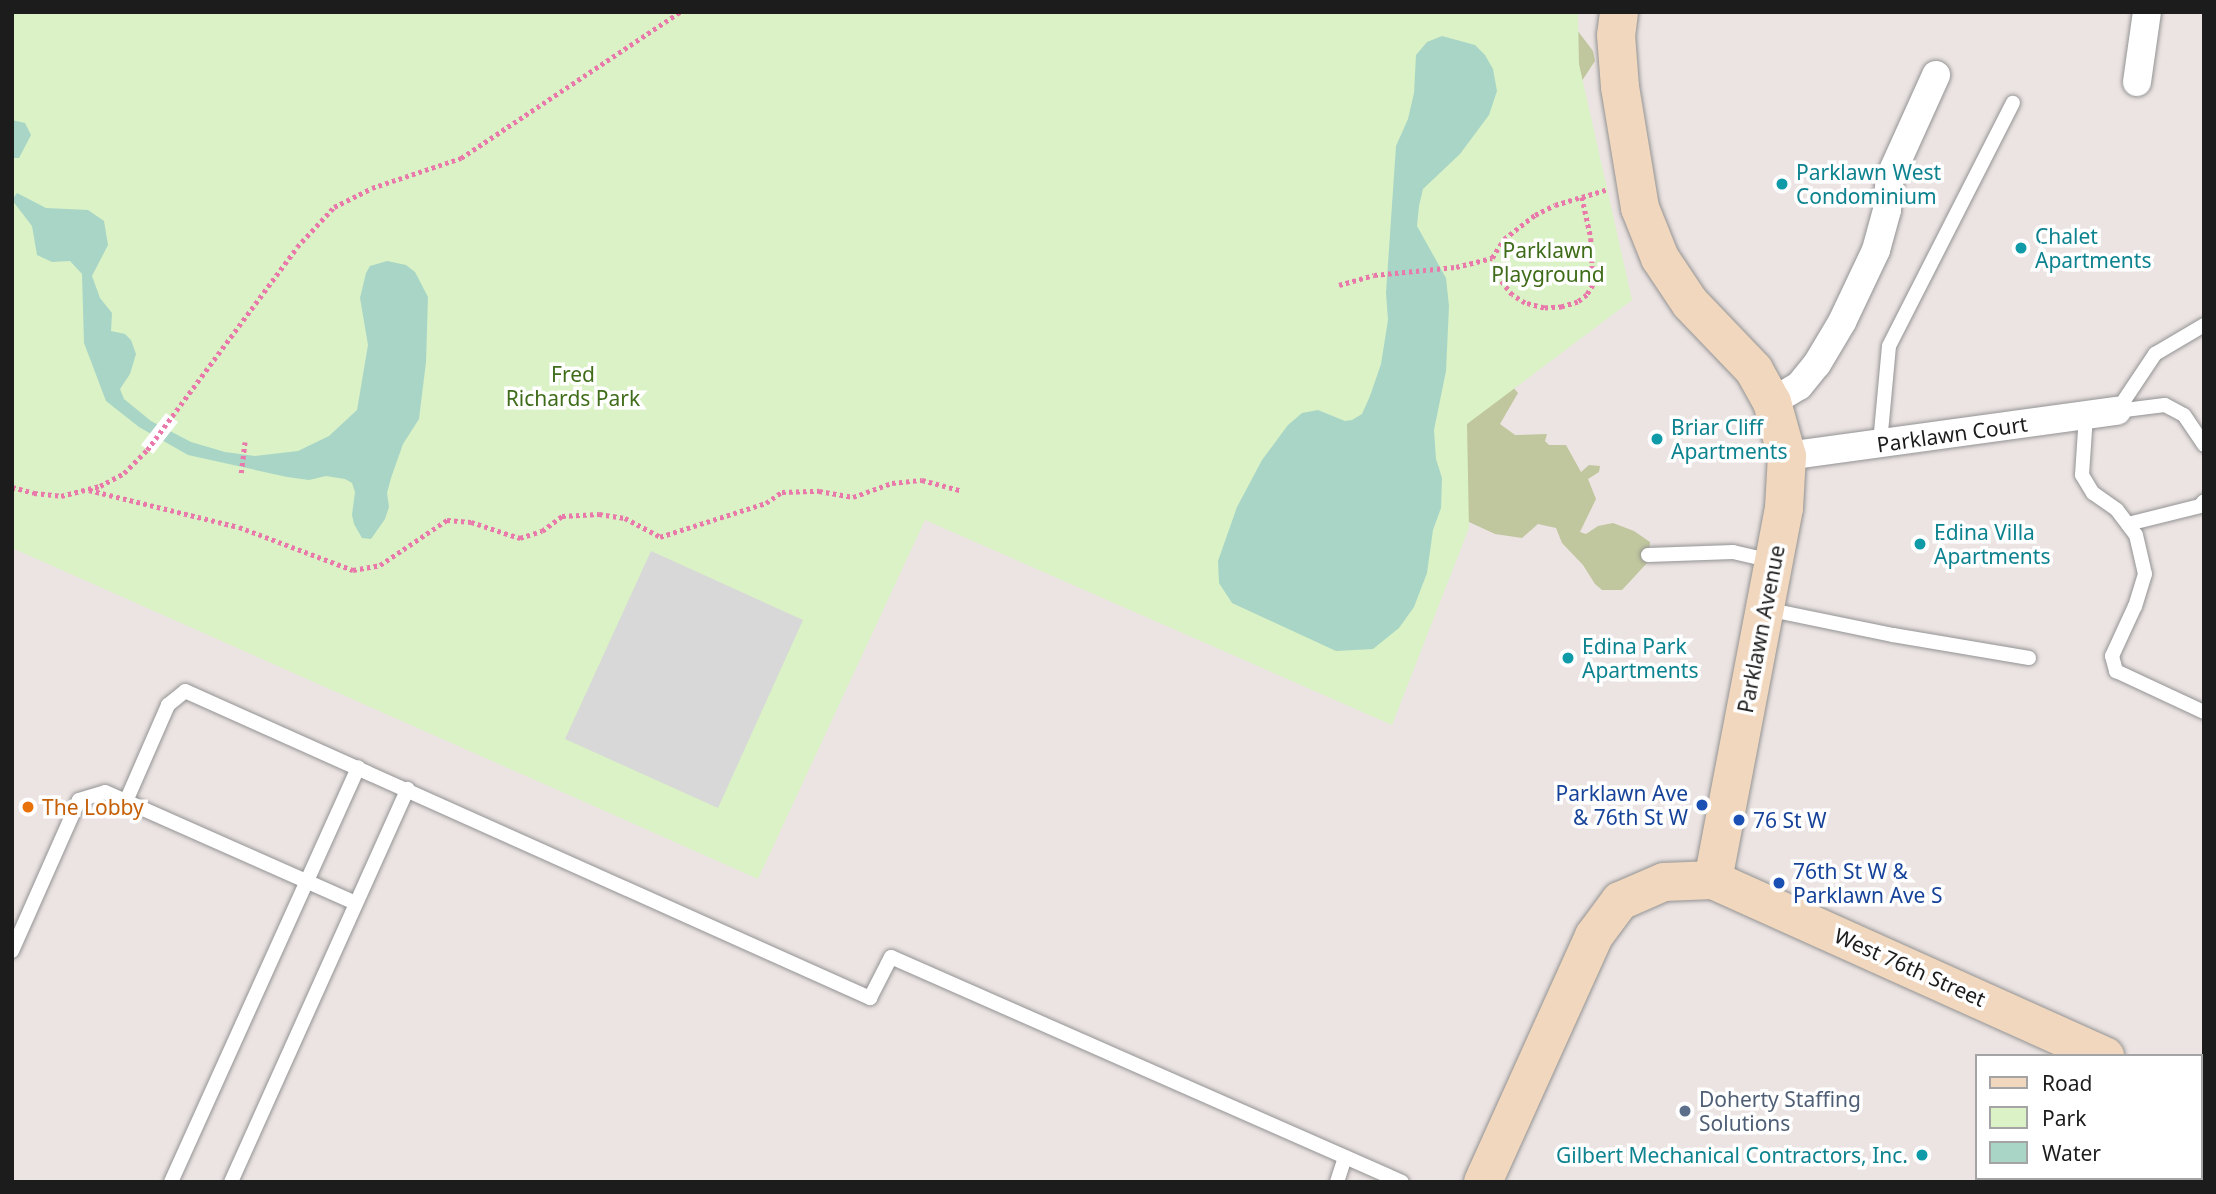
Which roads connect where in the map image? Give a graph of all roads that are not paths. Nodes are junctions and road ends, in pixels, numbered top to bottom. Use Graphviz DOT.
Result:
graph roads {
  1 [pos="1619,12"];
  2 [pos="2147,12"];
  3 [pos="1936,75"];
  4 [pos="2137,82"];
  5 [pos="2013,103"];
  6 [pos="2204,325"];
  7 [pos="1772,402"];
  8 [pos="2117,411"];
  9 [pos="2086,415"];
  10 [pos="1880,443"];
  11 [pos="2204,444"];
  12 [pos="1787,456"];
  13 [pos="2204,501"];
  14 [pos="2128,524"];
  15 [pos="1648,555"];
  16 [pos="1774,561"];
  17 [pos="1765,609"];
  18 [pos="2029,658"];
  19 [pos="2204,712"];
  20 [pos="358,766"];
  21 [pos="408,789"];
  22 [pos="127,799"];
  23 [pos="1713,880"];
  24 [pos="307,881"];
  25 [pos="356,903"];
  26 [pos="12,951"];
  27 [pos="2101,1054"];
  28 [pos="1345,1157"];
  29 [pos="171,1182"];
  30 [pos="231,1182"];
  31 [pos="1337,1182"];
  32 [pos="1402,1182"];
  33 [pos="1483,1182"];
  1 -- 7 [label="street, Parklawn Avenue"];
  2 -- 4 [label="street"];
  3 -- 7 [label="street"];
  5 -- 10 [label="lane"];
  6 -- 8 [label="lane"];
  7 -- 12 [label="street, Parklawn Avenue"];
  8 -- 9 [label="street, Parklawn Court"];
  8 -- 11 [label="lane"];
  9 -- 10 [label="street, Parklawn Court"];
  9 -- 14 [label="lane"];
  10 -- 12 [label="street, Parklawn Court"];
  12 -- 16 [label="street, Parklawn Avenue"];
  13 -- 14 [label="lane"];
  14 -- 19 [label="lane"];
  15 -- 16 [label="lane"];
  16 -- 17 [label="street, Parklawn Avenue"];
  17 -- 18 [label="lane"];
  17 -- 23 [label="street, Parklawn Avenue"];
  20 -- 21 [label="lane"];
  20 -- 22 [label="lane"];
  20 -- 24 [label="lane"];
  21 -- 25 [label="lane"];
  21 -- 28 [label="lane"];
  22 -- 24 [label="lane"];
  22 -- 26 [label="lane"];
  23 -- 27 [label="street, West 76th Street"];
  23 -- 33 [label="street"];
  24 -- 25 [label="lane"];
  24 -- 29 [label="lane"];
  25 -- 30 [label="lane"];
  28 -- 31 [label="lane"];
  28 -- 32 [label="lane"];
}
